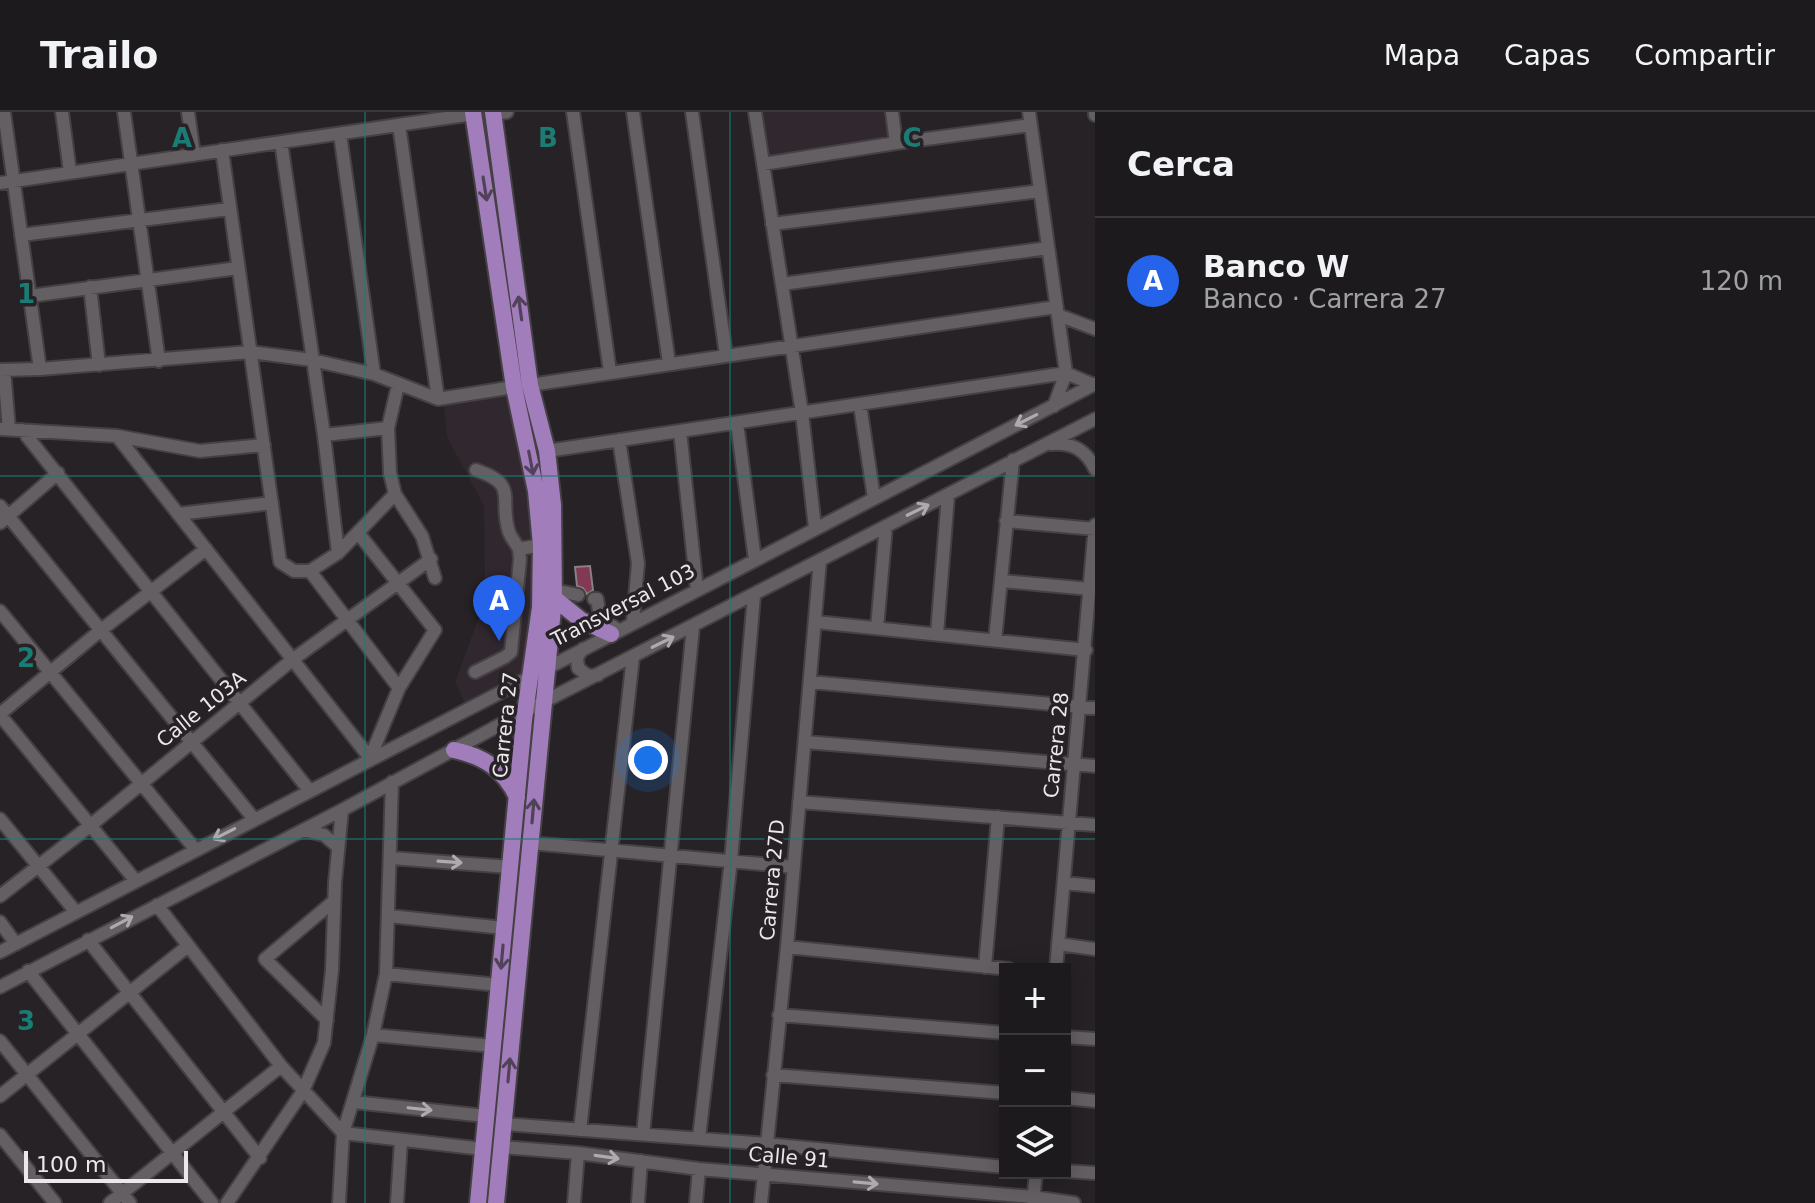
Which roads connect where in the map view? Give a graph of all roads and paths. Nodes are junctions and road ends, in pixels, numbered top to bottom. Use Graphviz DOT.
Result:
graph roads {
  1 [pos="4,112"];
  2 [pos="62,112"];
  3 [pos="124,112"];
  4 [pos="188,112"];
  5 [pos="573,112"];
  6 [pos="633,112"];
  7 [pos="692,112"];
  8 [pos="755,112"];
  9 [pos="892,112"];
  10 [pos="473,113"];
  11 [pos="498,113"];
  12 [pos="1030,119"];
  13 [pos="399,125"];
  14 [pos="340,134"];
  15 [pos="281,142"];
  16 [pos="896,143"];
  17 [pos="222,150"];
  18 [pos="194,155"];
  19 [pos="131,164"];
  20 [pos="763,164"];
  21 [pos="70,172"];
  22 [pos="14,181"];
  23 [pos="0,183"];
  24 [pos="1040,191"];
  25 [pos="229,209"];
  26 [pos="139,220"];
  27 [pos="772,224"];
  28 [pos="21,235"];
  29 [pos="1048,248"];
  30 [pos="238,268"];
  31 [pos="147,280"];
  32 [pos="782,284"];
  33 [pos="90,287"];
  34 [pos="30,296"];
  35 [pos="1057,311"];
  36 [pos="1095,329"];
  37 [pos="791,346"];
  38 [pos="250,352"];
  39 [pos="726,355"];
  40 [pos="312,360"];
  41 [pos="159,361"];
  42 [pos="669,363"];
  43 [pos="99,365"];
  44 [pos="40,369"];
  45 [pos="2,370"];
  46 [pos="610,372"];
  47 [pos="1066,373"];
  48 [pos="374,374"];
  49 [pos="1094,384"];
  50 [pos="398,385"];
  51 [pos="522,386"];
  52 [pos="438,399"];
  53 [pos="860,405"];
  54 [pos="1054,406"];
  55 [pos="802,413"];
  56 [pos="1095,419"];
  57 [pos="737,423"];
  58 [pos="388,428"];
  59 [pos="10,429"];
  60 [pos="680,431"];
  61 [pos="324,435"];
  62 [pos="117,436"];
  63 [pos="619,440"];
  64 [pos="264,445"];
  65 [pos="1044,446"];
  66 [pos="547,451"];
  67 [pos="1013,460"];
  68 [pos="1095,469"];
  69 [pos="476,470"];
  70 [pos="58,473"];
  71 [pos="395,494"];
  72 [pos="948,495"];
  73 [pos="874,498"];
  74 [pos="272,503"];
  75 [pos="178,514"];
  76 [pos="3,515"];
  77 [pos="1006,521"];
  78 [pos="886,526"];
  79 [pos="1095,527"];
  80 [pos="815,528"];
  81 [pos="359,534"];
  82 [pos="541,545"];
  83 [pos="206,549"];
  84 [pos="519,549"];
  85 [pos="338,553"];
  86 [pos="431,559"];
  87 [pos="755,560"];
  88 [pos="820,560"];
  89 [pos="310,571"];
  90 [pos="1093,574"];
  91 [pos="435,578"];
  92 [pos="1002,581"];
  93 [pos="397,582"];
  94 [pos="1090,589"];
  95 [pos="697,590"];
  96 [pos="150,592"];
  97 [pos="554,594"];
  98 [pos="578,595"];
  99 [pos="754,596"];
  100 [pos="594,599"];
  101 [pos="0,611"];
  102 [pos="347,619"];
  103 [pos="633,622"];
  104 [pos="816,622"];
  105 [pos="693,627"];
  106 [pos="877,628"];
  107 [pos="101,630"];
  108 [pos="614,632"];
  109 [pos="937,634"];
  110 [pos="995,640"];
  111 [pos="583,649"];
  112 [pos="1086,650"];
  113 [pos="633,657"];
  114 [pos="292,660"];
  115 [pos="547,667"];
  116 [pos="475,672"];
  117 [pos="50,674"];
  118 [pos="598,675"];
  119 [pos="530,676"];
  120 [pos="810,682"];
  121 [pos="399,688"];
  122 [pos="240,703"];
  123 [pos="543,703"];
  124 [pos="1081,707"];
  125 [pos="1095,708"];
  126 [pos="525,712"];
  127 [pos="0,715"];
  128 [pos="805,742"];
  129 [pos="193,743"];
  130 [pos="454,750"];
  131 [pos="370,758"];
  132 [pos="1073,764"];
  133 [pos="1095,766"];
  134 [pos="392,782"];
  135 [pos="141,784"];
  136 [pos="309,790"];
  137 [pos="517,797"];
  138 [pos="799,802"];
  139 [pos="342,810"];
  140 [pos="998,817"];
  141 [pos="0,819"];
  142 [pos="254,819"];
  143 [pos="1068,822"];
  144 [pos="91,825"];
  145 [pos="1095,825"];
  146 [pos="304,830"];
  147 [pos="530,843"];
  148 [pos="338,847"];
  149 [pos="195,849"];
  150 [pos="613,850"];
  151 [pos="672,854"];
  152 [pos="391,858"];
  153 [pos="731,860"];
  154 [pos="38,865"];
  155 [pos="510,867"];
  156 [pos="794,867"];
  157 [pos="135,880"];
  158 [pos="1064,883"];
  159 [pos="1095,886"];
  160 [pos="0,896"];
  161 [pos="334,901"];
  162 [pos="157,905"];
  163 [pos="75,911"];
  164 [pos="389,916"];
  165 [pos="0,922"];
  166 [pos="504,928"];
  167 [pos="88,940"];
  168 [pos="16,944"];
  169 [pos="1058,944"];
  170 [pos="188,946"];
  171 [pos="787,947"];
  172 [pos="1095,949"];
  173 [pos="0,952"];
  174 [pos="1056,963"];
  175 [pos="985,967"];
  176 [pos="999,968"];
  177 [pos="28,971"];
  178 [pos="386,974"];
  179 [pos="499,985"];
  180 [pos="0,987"];
  181 [pos="128,993"];
  182 [pos="779,1015"];
  183 [pos="327,1020"];
  184 [pos="999,1033"];
  185 [pos="77,1034"];
  186 [pos="373,1035"];
  187 [pos="1071,1037"];
  188 [pos="1095,1039"];
  189 [pos="0,1041"];
  190 [pos="493,1046"];
  191 [pos="281,1066"];
  192 [pos="26,1075"];
  193 [pos="773,1075"];
  194 [pos="999,1093"];
  195 [pos="306,1094"];
  196 [pos="0,1096"];
  197 [pos="1071,1099"];
  198 [pos="1095,1101"];
  199 [pos="353,1102"];
  200 [pos="223,1113"];
  201 [pos="486,1116"];
  202 [pos="512,1125"];
  203 [pos="580,1130"];
  204 [pos="343,1133"];
  205 [pos="643,1134"];
  206 [pos="0,1135"];
  207 [pos="699,1138"];
  208 [pos="401,1141"];
  209 [pos="766,1144"];
  210 [pos="510,1148"];
  211 [pos="483,1149"];
  212 [pos="172,1153"];
  213 [pos="578,1153"];
  214 [pos="260,1158"];
  215 [pos="641,1161"];
  216 [pos="999,1166"];
  217 [pos="699,1169"];
  218 [pos="1071,1171"];
  219 [pos="1095,1173"];
  220 [pos="762,1174"];
  221 [pos="1035,1179"];
  222 [pos="126,1198"];
  223 [pos="1033,1200"];
  224 [pos="55,1203"];
  225 [pos="110,1203"];
  226 [pos="212,1203"];
  227 [pos="227,1203"];
  228 [pos="339,1203"];
  229 [pos="397,1203"];
  230 [pos="478,1203"];
  231 [pos="496,1203"];
  232 [pos="574,1203"];
  233 [pos="638,1203"];
  234 [pos="696,1203"];
  235 [pos="761,1203"];
  236 [pos="1074,1203"];
  1 -- 22 [label="street"];
  2 -- 21 [label="street"];
  3 -- 19 [label="street"];
  4 -- 18 [label="street"];
  5 -- 46 [label="street"];
  6 -- 42 [label="street"];
  7 -- 39 [label="street"];
  8 -- 20 [label="street"];
  9 -- 16 [label="street"];
  10 -- 13 [label="street"];
  10 -- 51 [label="main road, Carrera 27, one-way"];
  51 -- 11 [label="main road, Carrera 27, one-way"];
  12 -- 16 [label="street"];
  12 -- 24 [label="street"];
  13 -- 14 [label="street"];
  13 -- 52 [label="street"];
  14 -- 15 [label="street"];
  14 -- 48 [label="street"];
  15 -- 17 [label="street"];
  15 -- 40 [label="street"];
  16 -- 20 [label="street"];
  17 -- 18 [label="street"];
  17 -- 25 [label="street"];
  18 -- 19 [label="street"];
  19 -- 21 [label="street"];
  19 -- 26 [label="street"];
  20 -- 27 [label="street"];
  21 -- 22 [label="street"];
  22 -- 23 [label="street"];
  22 -- 28 [label="street"];
  24 -- 27 [label="street"];
  24 -- 29 [label="street"];
  25 -- 26 [label="street"];
  25 -- 30 [label="street"];
  26 -- 28 [label="street"];
  26 -- 31 [label="street"];
  27 -- 32 [label="street"];
  28 -- 34 [label="street"];
  29 -- 32 [label="street"];
  29 -- 35 [label="street"];
  30 -- 31 [label="street"];
  30 -- 38 [label="street"];
  31 -- 33 [label="street"];
  31 -- 41 [label="street"];
  32 -- 37 [label="street"];
  33 -- 34 [label="street"];
  33 -- 43 [label="street"];
  34 -- 44 [label="street"];
  35 -- 36 [label="street"];
  35 -- 37 [label="street"];
  35 -- 47 [label="street"];
  37 -- 39 [label="street"];
  37 -- 55 [label="street"];
  38 -- 40 [label="street"];
  38 -- 41 [label="street"];
  38 -- 64 [label="street"];
  39 -- 42 [label="street"];
  40 -- 48 [label="street"];
  40 -- 61 [label="street"];
  41 -- 43 [label="street"];
  42 -- 46 [label="street"];
  43 -- 44 [label="street"];
  44 -- 45 [label="street"];
  45 -- 59 [label="street"];
  46 -- 51 [label="street"];
  47 -- 49 [label="street"];
  47 -- 53 [label="street"];
  47 -- 54 [label="street"];
  48 -- 50 [label="street"];
  49 -- 54 [label="street, Transversal 103"];
  50 -- 52 [label="street"];
  50 -- 58 [label="street"];
  51 -- 52 [label="street"];
  51 -- 66 [label="main road, Carrera 27"];
  51 -- 82 [label="main road, Carrera 27, one-way"];
  53 -- 55 [label="street"];
  53 -- 73 [label="street"];
  54 -- 73 [label="street, Transversal 103, one-way"];
  55 -- 57 [label="street"];
  55 -- 80 [label="street"];
  56 -- 65 [label="street"];
  57 -- 60 [label="street"];
  57 -- 87 [label="street"];
  58 -- 61 [label="street"];
  58 -- 71 [label="street"];
  59 -- 62 [label="street"];
  59 -- 70 [label="street"];
  60 -- 63 [label="street"];
  60 -- 95 [label="street"];
  61 -- 85 [label="street"];
  62 -- 64 [label="street"];
  62 -- 75 [label="street"];
  63 -- 66 [label="street"];
  63 -- 103 [label="street"];
  64 -- 74 [label="street"];
  65 -- 67 [label="street"];
  65 -- 68 [label="street"];
  66 -- 97 [label="main road, Carrera 27"];
  67 -- 72 [label="street"];
  67 -- 77 [label="street"];
  69 -- 84 [label="street"];
  70 -- 76 [label="street"];
  70 -- 96 [label="street"];
  71 -- 81 [label="street"];
  71 -- 86 [label="street"];
  78 -- 72 [label="street, one-way"];
  72 -- 109 [label="street"];
  73 -- 80 [label="street, Transversal 103"];
  74 -- 75 [label="street"];
  74 -- 89 [label="street"];
  75 -- 83 [label="street"];
  76 -- 107 [label="street"];
  77 -- 79 [label="street"];
  77 -- 92 [label="street"];
  78 -- 88 [label="street"];
  78 -- 106 [label="street"];
  79 -- 90 [label="street, Carrera 28"];
  80 -- 87 [label="street, Transversal 103"];
  81 -- 85 [label="street"];
  81 -- 93 [label="street"];
  82 -- 84 [label="street"];
  82 -- 119 [label="main road, Carrera 27"];
  83 -- 96 [label="street"];
  83 -- 114 [label="street"];
  84 -- 116 [label="street"];
  85 -- 89 [label="street"];
  86 -- 91 [label="street"];
  86 -- 93 [label="street, Calle 103A"];
  87 -- 95 [label="street, Transversal 103"];
  88 -- 99 [label="street"];
  88 -- 104 [label="street, Carrera 27D"];
  89 -- 102 [label="street"];
  90 -- 94 [label="street, Carrera 28"];
  92 -- 94 [label="street"];
  92 -- 110 [label="street"];
  93 -- 102 [label="street, Calle 103A"];
  93 -- 121 [label="street"];
  94 -- 112 [label="street, Carrera 28"];
  95 -- 103 [label="street, Transversal 103"];
  96 -- 107 [label="street"];
  96 -- 122 [label="street"];
  97 -- 98 [label="street"];
  97 -- 108 [label="main road"];
  97 -- 115 [label="main road, Carrera 27"];
  99 -- 105 [label="street"];
  99 -- 153 [label="street"];
  100 -- 108 [label="street"];
  101 -- 117 [label="street"];
  102 -- 114 [label="street, Calle 103A"];
  102 -- 121 [label="street"];
  103 -- 108 [label="street, Transversal 103"];
  104 -- 106 [label="street"];
  104 -- 120 [label="street, Carrera 27D"];
  113 -- 105 [label="street, one-way"];
  105 -- 151 [label="street"];
  106 -- 109 [label="street"];
  107 -- 117 [label="street"];
  107 -- 129 [label="street"];
  108 -- 111 [label="street, Transversal 103"];
  109 -- 110 [label="street"];
  110 -- 112 [label="street"];
  111 -- 115 [label="street, Transversal 103"];
  111 -- 118 [label="street"];
  112 -- 124 [label="street, Carrera 28"];
  113 -- 118 [label="street"];
  113 -- 150 [label="street"];
  114 -- 122 [label="street, Calle 103A"];
  114 -- 131 [label="street"];
  115 -- 119 [label="street, Transversal 103"];
  115 -- 123 [label="main road, Carrera 27"];
  117 -- 127 [label="street"];
  117 -- 135 [label="street"];
  118 -- 123 [label="street"];
  119 -- 126 [label="main road, Carrera 27"];
  119 -- 131 [label="street, Transversal 103"];
  120 -- 124 [label="street"];
  120 -- 128 [label="street, Carrera 27D"];
  121 -- 131 [label="street"];
  122 -- 129 [label="street, Calle 103A"];
  122 -- 136 [label="street"];
  123 -- 126 [label="street"];
  147 -- 123 [label="main road, Carrera 27, one-way"];
  124 -- 125 [label="street"];
  124 -- 132 [label="street, Carrera 28"];
  126 -- 130 [label="street"];
  126 -- 137 [label="main road, Carrera 27"];
  127 -- 144 [label="street"];
  128 -- 132 [label="street"];
  128 -- 138 [label="street, Carrera 27D"];
  129 -- 135 [label="street, Calle 103A"];
  129 -- 142 [label="street"];
  130 -- 134 [label="street"];
  130 -- 137 [label="main road"];
  131 -- 136 [label="street, Transversal 103"];
  132 -- 133 [label="street"];
  132 -- 143 [label="street, Carrera 28"];
  134 -- 139 [label="street"];
  134 -- 152 [label="street"];
  135 -- 144 [label="street, Calle 103A"];
  135 -- 149 [label="street"];
  136 -- 142 [label="street, Transversal 103"];
  137 -- 155 [label="main road, Carrera 27"];
  138 -- 140 [label="street"];
  138 -- 156 [label="street, Carrera 27D"];
  139 -- 146 [label="street"];
  139 -- 148 [label="street"];
  140 -- 143 [label="street"];
  140 -- 175 [label="street"];
  141 -- 154 [label="street"];
  142 -- 149 [label="street, Transversal 103, one-way"];
  143 -- 145 [label="street"];
  143 -- 158 [label="street, Carrera 28"];
  144 -- 154 [label="street, Calle 103A"];
  144 -- 157 [label="street"];
  146 -- 148 [label="street"];
  146 -- 162 [label="street"];
  147 -- 150 [label="street"];
  202 -- 147 [label="main road, Carrera 27, one-way"];
  148 -- 161 [label="street"];
  149 -- 157 [label="street, Transversal 103"];
  150 -- 151 [label="street"];
  150 -- 203 [label="street"];
  151 -- 153 [label="street"];
  151 -- 205 [label="street"];
  152 -- 155 [label="street, one-way"];
  152 -- 164 [label="street"];
  153 -- 156 [label="street"];
  153 -- 207 [label="street"];
  154 -- 160 [label="street, Calle 103A"];
  154 -- 163 [label="street"];
  155 -- 166 [label="main road, Carrera 27"];
  156 -- 171 [label="street, Carrera 27D"];
  157 -- 163 [label="street, Transversal 103"];
  158 -- 159 [label="street"];
  158 -- 169 [label="street, Carrera 28"];
  161 -- 183 [label="street"];
  161 -- 183 [label="street"];
  167 -- 162 [label="street, one-way"];
  162 -- 170 [label="street"];
  163 -- 168 [label="street, Transversal 103"];
  164 -- 166 [label="street"];
  164 -- 178 [label="street"];
  165 -- 168 [label="street"];
  166 -- 179 [label="main road, Carrera 27, one-way"];
  167 -- 177 [label="street"];
  167 -- 181 [label="street"];
  168 -- 173 [label="street, Transversal 103"];
  169 -- 172 [label="street"];
  169 -- 174 [label="street, Carrera 28"];
  170 -- 181 [label="street"];
  170 -- 191 [label="street"];
  171 -- 175 [label="street"];
  171 -- 182 [label="street, Carrera 27D"];
  175 -- 176 [label="street"];
  177 -- 180 [label="street"];
  177 -- 185 [label="street"];
  178 -- 179 [label="street"];
  178 -- 186 [label="street"];
  179 -- 190 [label="main road, Carrera 27"];
  181 -- 185 [label="street"];
  181 -- 200 [label="street"];
  182 -- 184 [label="street"];
  182 -- 193 [label="street, Carrera 27D"];
  183 -- 195 [label="street"];
  185 -- 192 [label="street"];
  185 -- 212 [label="street"];
  186 -- 190 [label="street"];
  186 -- 199 [label="street"];
  187 -- 188 [label="street"];
  189 -- 192 [label="street"];
  190 -- 201 [label="main road, Carrera 27"];
  191 -- 195 [label="street"];
  191 -- 200 [label="street"];
  192 -- 196 [label="street"];
  192 -- 222 [label="street"];
  193 -- 194 [label="street"];
  193 -- 209 [label="street, Carrera 27D"];
  195 -- 204 [label="street"];
  195 -- 214 [label="street"];
  197 -- 198 [label="street"];
  199 -- 201 [label="street, one-way"];
  199 -- 204 [label="street"];
  200 -- 212 [label="street"];
  200 -- 214 [label="street"];
  201 -- 211 [label="main road, Carrera 27"];
  202 -- 203 [label="street, Calle 91"];
  202 -- 210 [label="main road, Carrera 27"];
  203 -- 205 [label="street, Calle 91"];
  204 -- 208 [label="street"];
  204 -- 228 [label="street"];
  205 -- 207 [label="street, Calle 91"];
  206 -- 224 [label="street"];
  207 -- 209 [label="street, Calle 91"];
  208 -- 211 [label="street"];
  208 -- 229 [label="street"];
  209 -- 216 [label="street, Calle 91"];
  209 -- 220 [label="street, Carrera 27D"];
  210 -- 213 [label="street, Calle 91"];
  210 -- 231 [label="main road, Carrera 27"];
  211 -- 230 [label="main road, Carrera 27"];
  212 -- 222 [label="street"];
  212 -- 226 [label="street"];
  213 -- 215 [label="street, Calle 91, one-way"];
  213 -- 232 [label="street"];
  214 -- 227 [label="street"];
  215 -- 217 [label="street, Calle 91"];
  215 -- 233 [label="street"];
  217 -- 220 [label="street, Calle 91"];
  217 -- 234 [label="street"];
  218 -- 219 [label="street"];
  220 -- 223 [label="street, Calle 91, one-way"];
  220 -- 235 [label="street, Carrera 27D"];
  221 -- 223 [label="street"];
  222 -- 225 [label="street"];
  223 -- 236 [label="street, Calle 91"];
}
